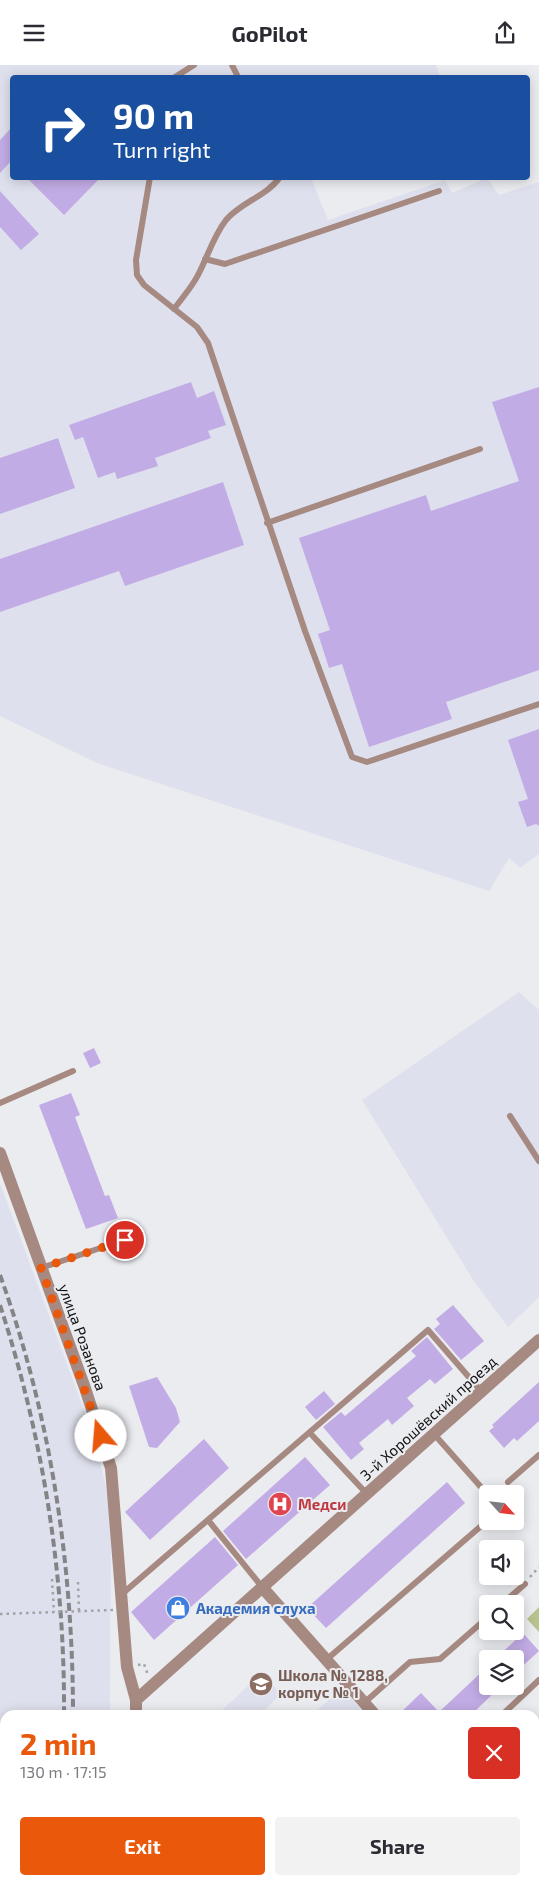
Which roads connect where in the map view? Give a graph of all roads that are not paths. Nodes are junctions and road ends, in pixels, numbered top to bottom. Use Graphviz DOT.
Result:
graph roads {
  1 [pos="194,65"];
  2 [pos="178,75"];
  3 [pos="150,180"];
  4 [pos="278,180"];
  5 [pos="439,191"];
  6 [pos="205,259"];
  7 [pos="174,309"];
  8 [pos="480,449"];
  9 [pos="267,523"];
  10 [pos="539,704"];
  11 [pos="73,1071"];
  12 [pos="0,1103"];
  13 [pos="510,1115"];
  14 [pos="0,1153"];
  15 [pos="539,1161"];
  16 [pos="142,1235"];
  17 [pos="41,1268"];
  18 [pos="539,1340"];
  19 [pos="481,1391"];
  20 [pos="310,1433"];
  21 [pos="434,1433"];
  22 [pos="539,1455"];
  23 [pos="508,1483"];
  24 [pos="479,1485"];
  25 [pos="367,1494"];
  26 [pos="208,1520"];
  27 [pos="479,1528"];
  28 [pos="525,1584"];
  29 [pos="262,1587"];
  30 [pos="121,1594"];
  31 [pos="512,1595"];
  32 [pos="479,1625"];
  33 [pos="326,1660"];
  34 [pos="539,1679"];
  35 [pos="136,1699"];
  36 [pos="364,1703"];
  37 [pos="136,1710"];
  38 [pos="370,1710"];
  39 [pos="507,1710"];
  1 -- 2 [label="lane"];
  3 -- 7 [label="lane"];
  4 -- 6 [label="lane"];
  5 -- 6 [label="lane"];
  6 -- 7 [label="lane"];
  7 -- 9 [label="lane"];
  8 -- 9 [label="lane"];
  9 -- 10 [label="lane"];
  11 -- 12 [label="lane"];
  13 -- 15 [label="lane"];
  14 -- 17 [label="street, улица Розанова"];
  16 -- 17 [label="lane"];
  17 -- 30 [label="street, улица Розанова"];
  18 -- 19 [label="street, 3-й Хорошёвский проезд"];
  19 -- 20 [label="lane"];
  19 -- 21 [label="street, 3-й Хорошёвский проезд"];
  20 -- 25 [label="lane"];
  20 -- 26 [label="lane"];
  21 -- 24 [label="lane"];
  21 -- 25 [label="street, 3-й Хорошёвский проезд"];
  22 -- 23 [label="lane"];
  25 -- 29 [label="street, 3-й Хорошёвский проезд"];
  26 -- 29 [label="lane"];
  26 -- 30 [label="lane"];
  27 -- 33 [label="lane"];
  28 -- 31 [label="lane"];
  29 -- 33 [label="street"];
  29 -- 35 [label="street, 3-й Хорошёвский проезд"];
  30 -- 35 [label="street, улица Розанова"];
  32 -- 36 [label="lane"];
  33 -- 36 [label="street"];
  34 -- 39 [label="lane"];
  35 -- 37 [label="street, улица Розанова"];
  36 -- 38 [label="street"];
}
